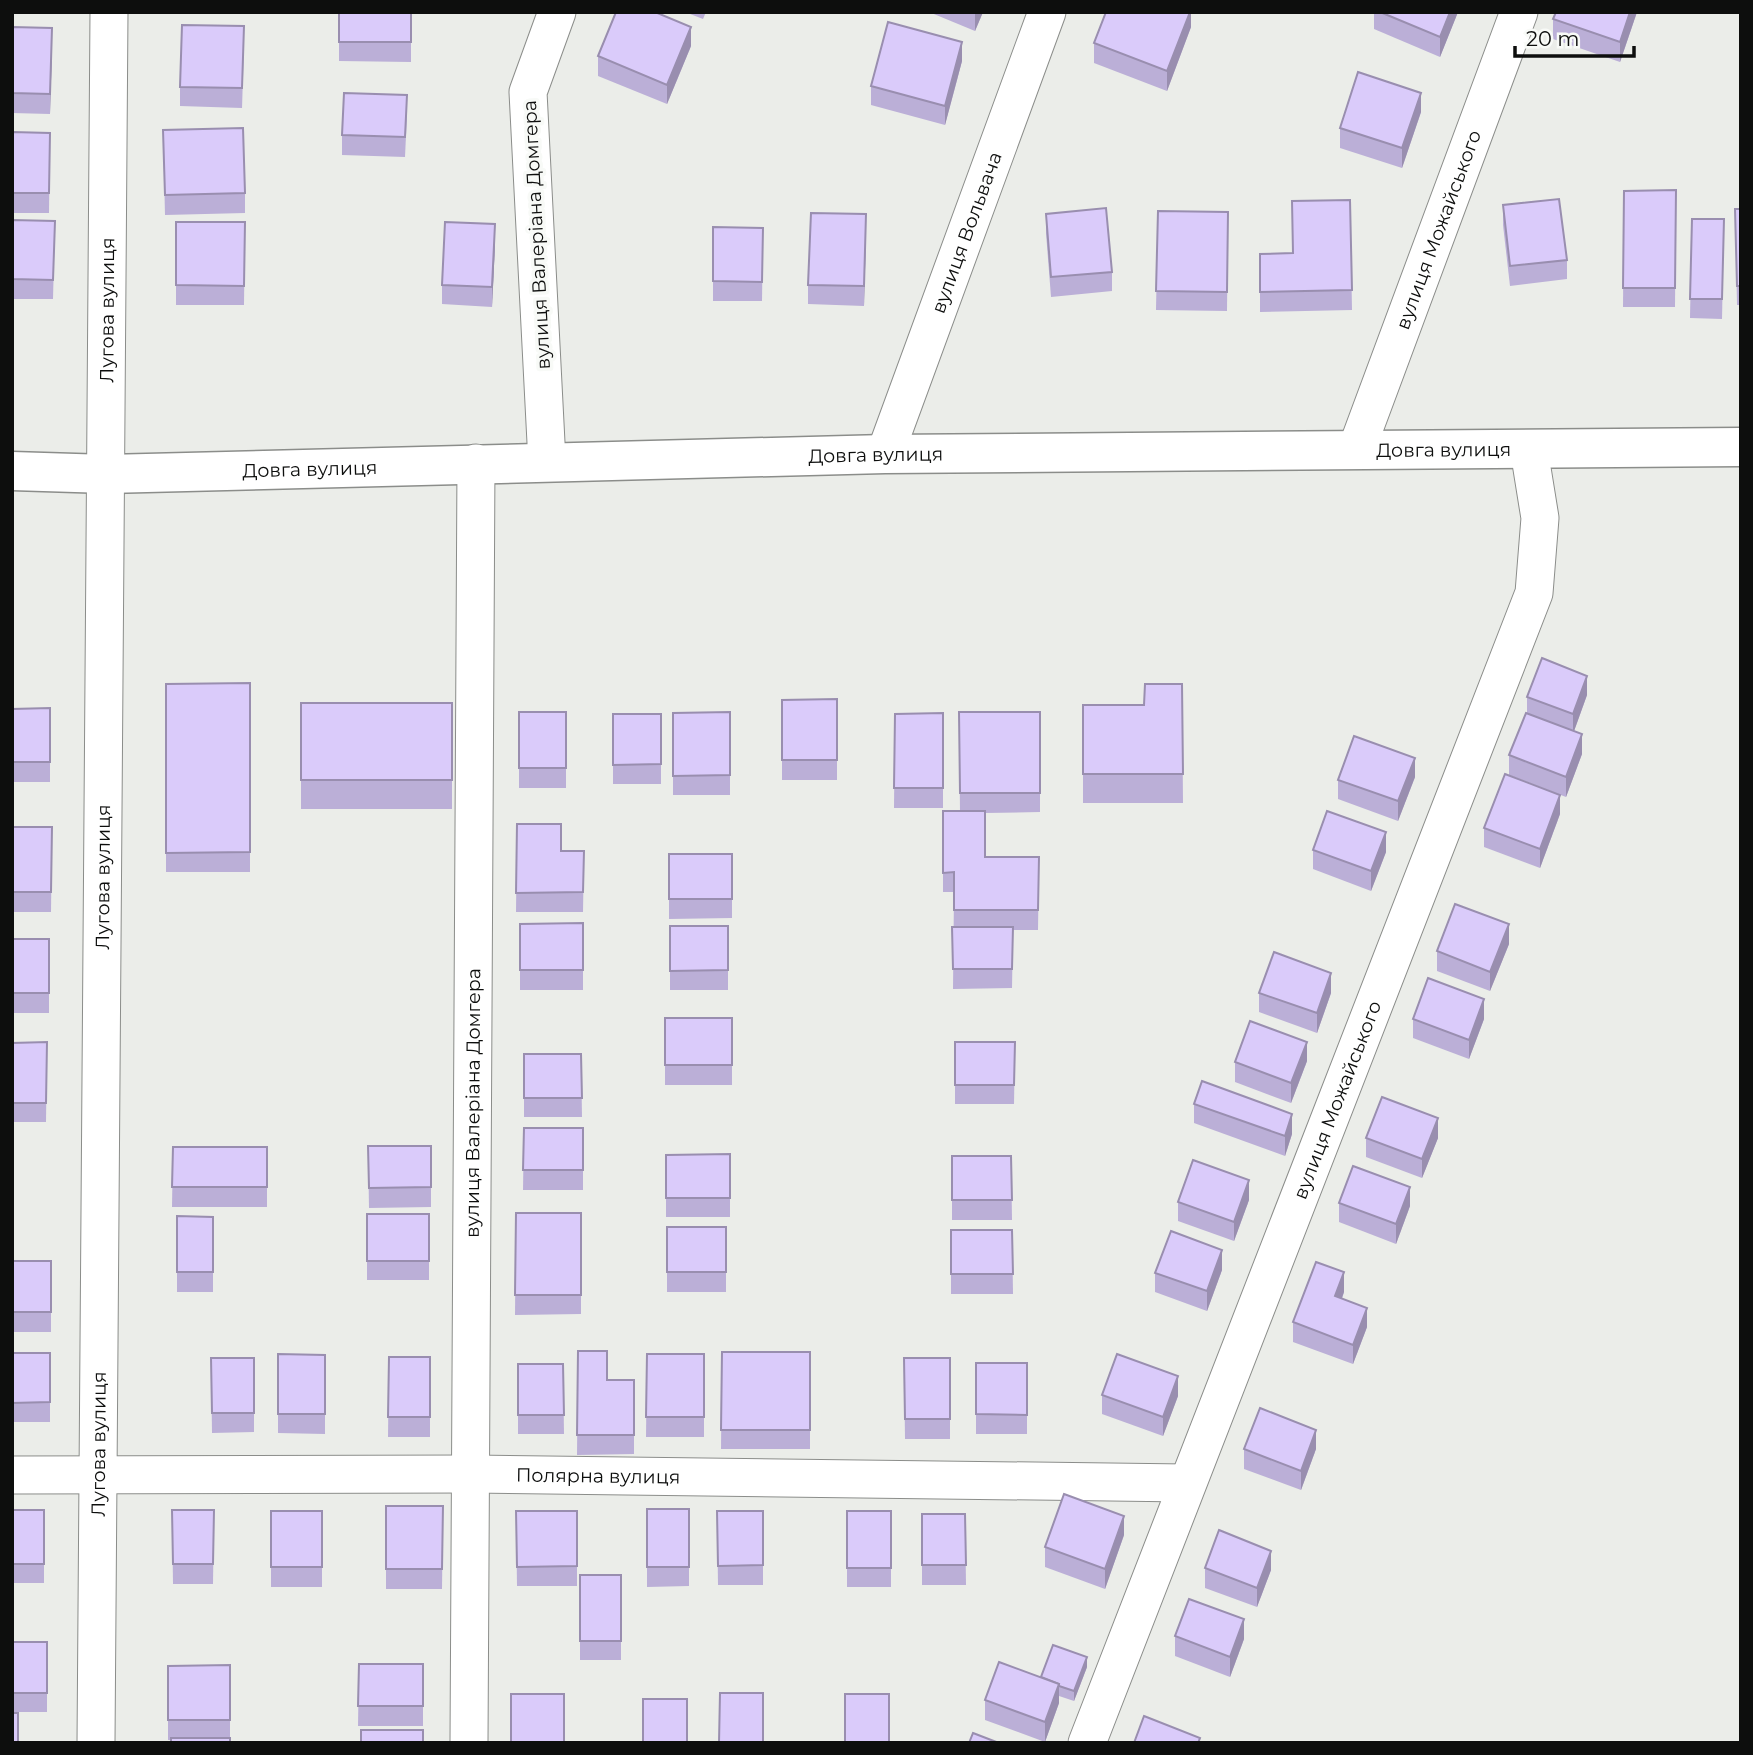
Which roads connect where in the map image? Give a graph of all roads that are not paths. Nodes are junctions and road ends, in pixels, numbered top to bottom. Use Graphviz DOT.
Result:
graph roads {
  1 [pos="109,12"];
  2 [pos="529,12"];
  3 [pos="557,12"];
  4 [pos="1047,12"];
  5 [pos="1519,12"];
  6 [pos="528,92"];
  7 [pos="1741,447"];
  8 [pos="1357,448"];
  9 [pos="1529,450"];
  10 [pos="885,454"];
  11 [pos="547,462"];
  12 [pos="475,463"];
  13 [pos="12,471"];
  14 [pos="107,474"];
  15 [pos="472,1474"];
  16 [pos="12,1475"];
  17 [pos="98,1475"];
  18 [pos="1186,1483"];
  19 [pos="96,1743"];
  20 [pos="469,1743"];
  21 [pos="1087,1743"];
  1 -- 14 [label="street, Лугова вулиця"];
  2 -- 6 [label="street"];
  3 -- 6 [label="street, вулиця Валеріана Домгера"];
  4 -- 10 [label="street, вулиця Вольвача"];
  5 -- 8 [label="street, вулиця Можайського"];
  6 -- 11 [label="street, вулиця Валеріана Домгера"];
  7 -- 9 [label="street, Довга вулиця"];
  8 -- 9 [label="street, Довга вулиця"];
  8 -- 10 [label="street, Довга вулиця"];
  9 -- 18 [label="street, вулиця Можайського"];
  10 -- 11 [label="street, Довга вулиця"];
  11 -- 12 [label="street, Довга вулиця"];
  12 -- 14 [label="street, Довга вулиця"];
  12 -- 15 [label="street, вулиця Валеріана Домгера"];
  13 -- 14 [label="street, Довга вулиця"];
  14 -- 17 [label="street, Лугова вулиця"];
  15 -- 17 [label="street, Полярна вулиця"];
  15 -- 18 [label="street, Полярна вулиця"];
  15 -- 20 [label="street, вулиця Валеріана Домгера"];
  16 -- 17 [label="street, Полярна вулиця"];
  17 -- 19 [label="street, Лугова вулиця"];
  18 -- 21 [label="street, вулиця Можайського"];
}
